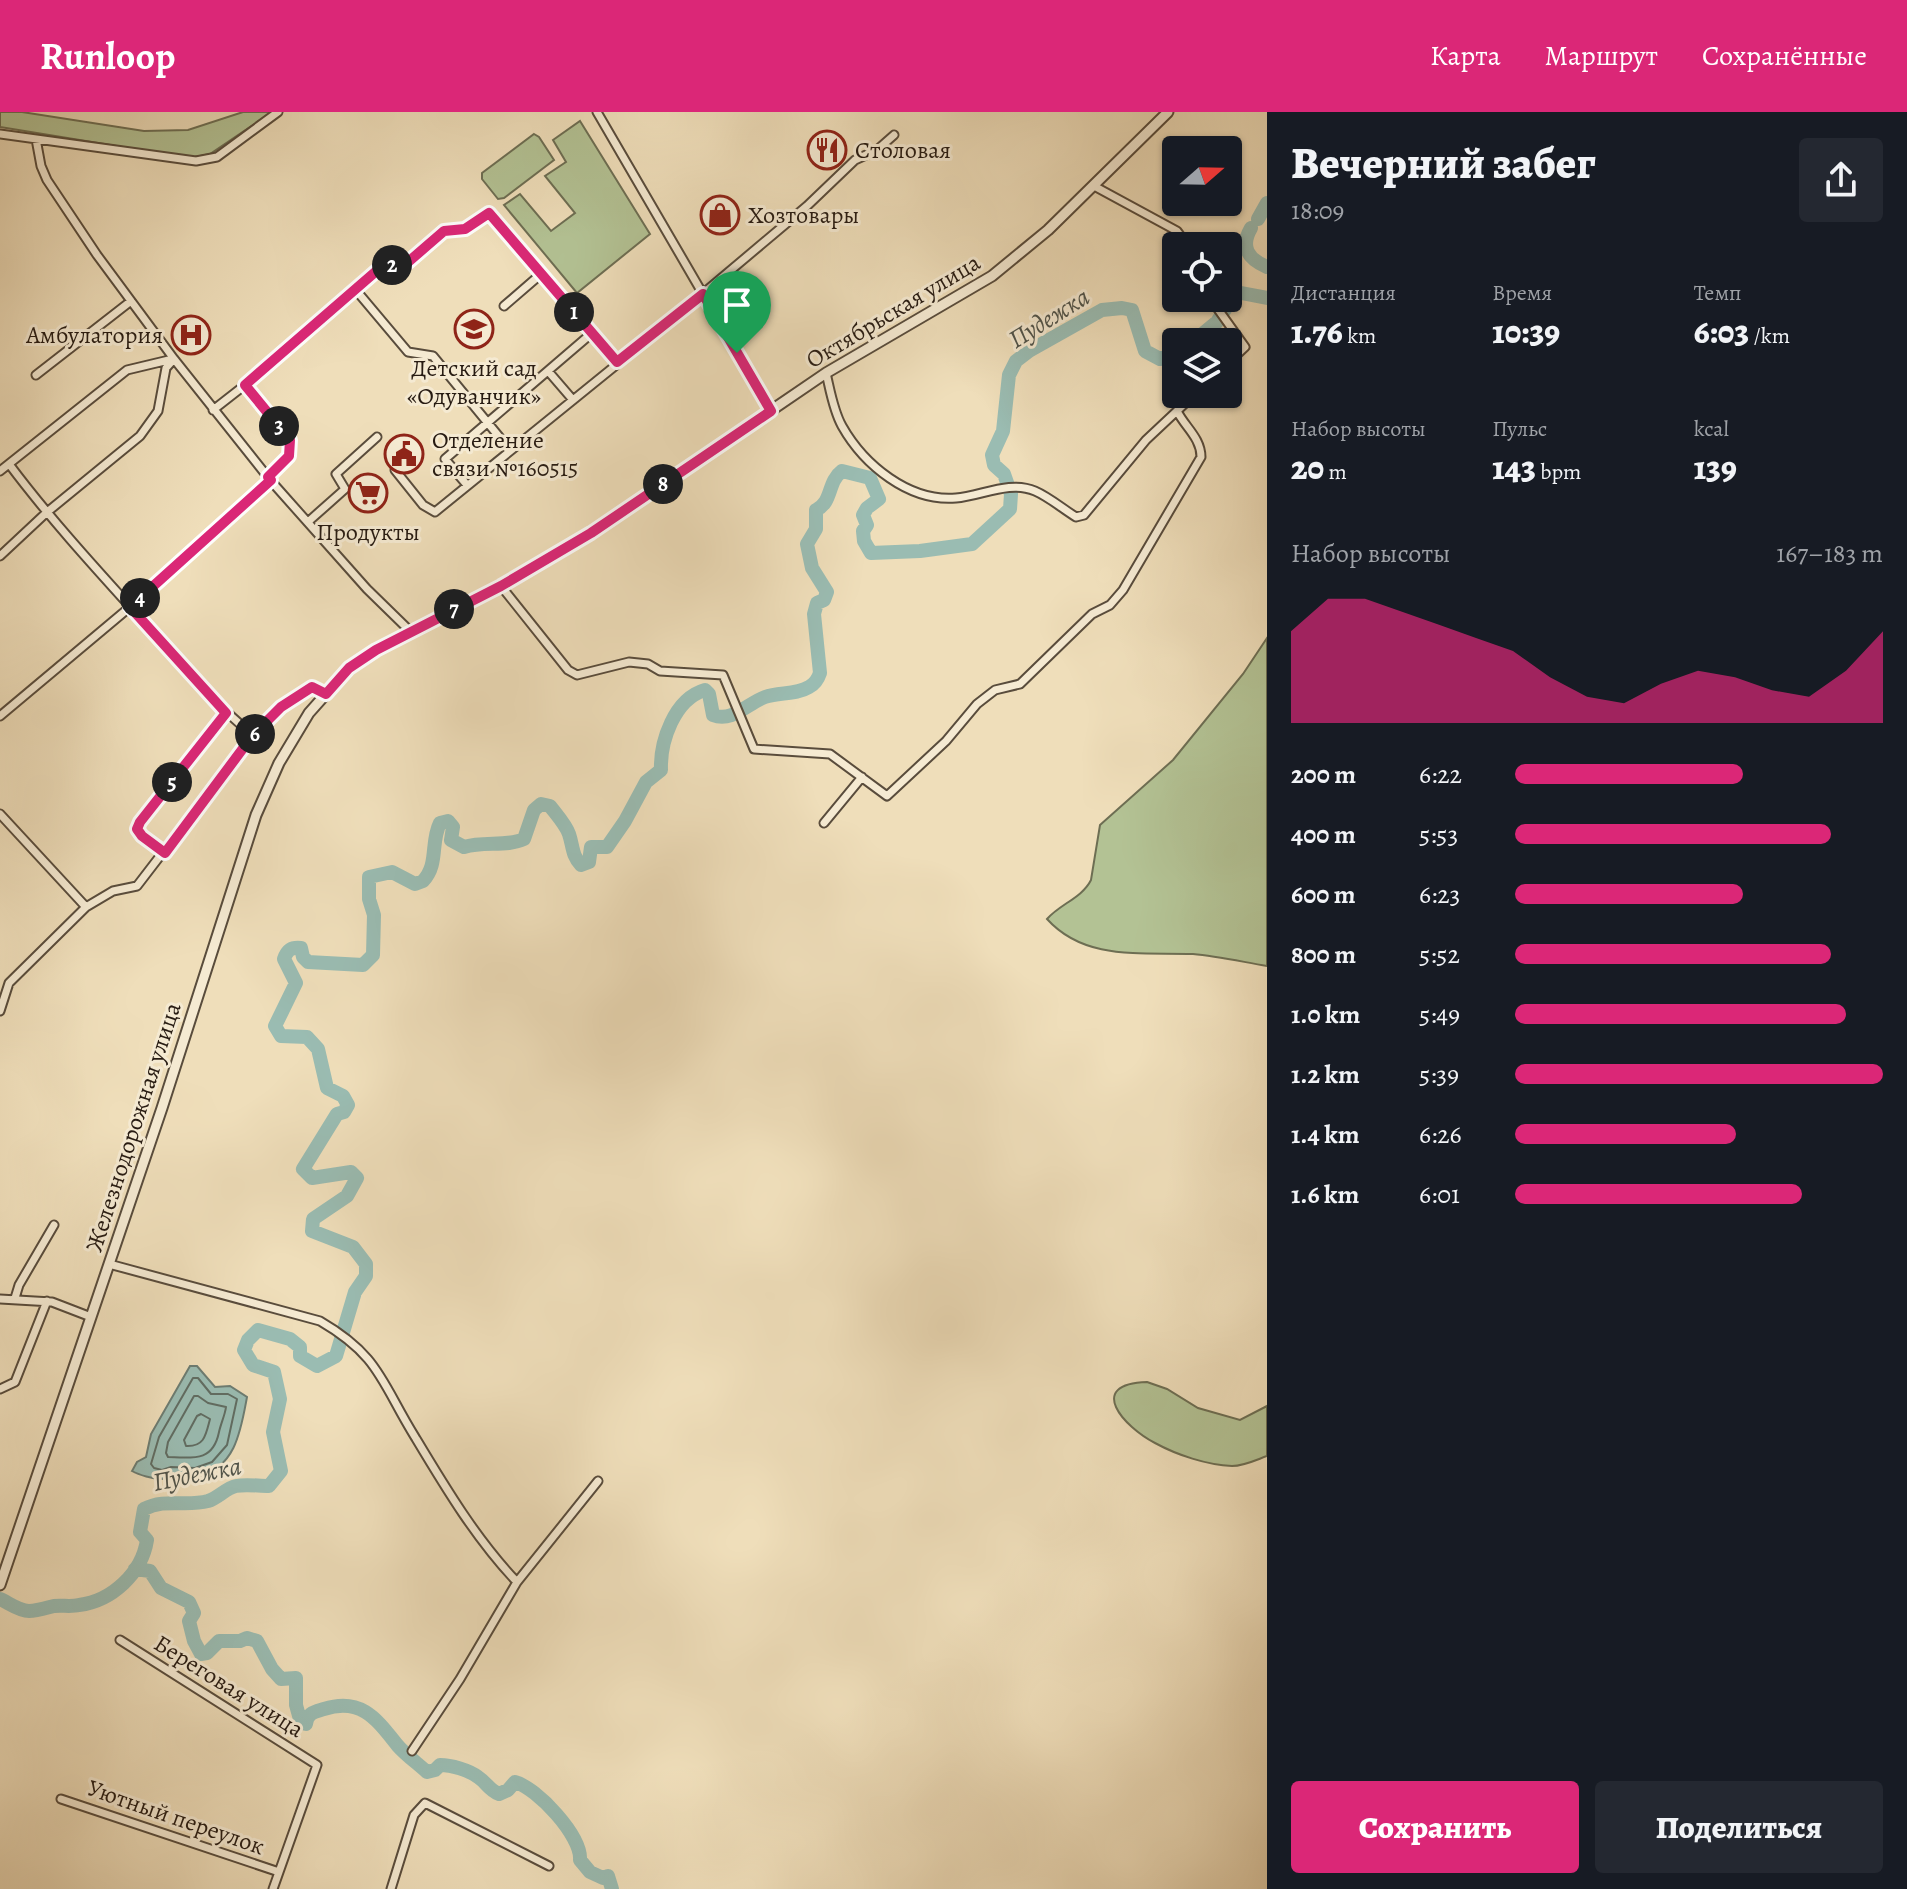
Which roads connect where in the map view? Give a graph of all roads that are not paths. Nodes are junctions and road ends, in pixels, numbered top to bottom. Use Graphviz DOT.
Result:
graph roads {
  1 [pos="278,112"];
  2 [pos="597,112"];
  3 [pos="1168,112"];
  4 [pos="0,134"];
  5 [pos="894,135"];
  6 [pos="36,139"];
  7 [pos="1094,186"];
  8 [pos="1178,232"];
  9 [pos="541,274"];
  10 [pos="355,289"];
  11 [pos="703,294"];
  12 [pos="131,301"];
  13 [pos="504,306"];
  14 [pos="1220,312"];
  15 [pos="1233,328"];
  16 [pos="592,333"];
  17 [pos="174,359"];
  18 [pos="617,362"];
  19 [pos="548,371"];
  20 [pos="826,373"];
  21 [pos="36,375"];
  22 [pos="245,385"];
  23 [pos="573,400"];
  24 [pos="1180,408"];
  25 [pos="213,410"];
  26 [pos="771,411"];
  27 [pos="1177,411"];
  28 [pos="487,423"];
  29 [pos="377,437"];
  30 [pos="510,450"];
  31 [pos="9,464"];
  32 [pos="395,470"];
  33 [pos="0,471"];
  34 [pos="269,479"];
  35 [pos="467,485"];
  36 [pos="46,513"];
  37 [pos="309,521"];
  38 [pos="0,556"];
  39 [pos="501,586"];
  40 [pos="130,607"];
  41 [pos="410,631"];
  42 [pos="326,694"];
  43 [pos="226,713"];
  44 [pos="0,716"];
  45 [pos="253,735"];
  46 [pos="862,777"];
  47 [pos="0,814"];
  48 [pos="824,823"];
  49 [pos="165,853"];
  50 [pos="86,907"];
  51 [pos="0,1011"];
  52 [pos="54,1225"];
  53 [pos="109,1264"];
  54 [pos="15,1298"];
  55 [pos="0,1299"];
  56 [pos="47,1301"];
  57 [pos="91,1317"];
  58 [pos="0,1389"];
  59 [pos="598,1481"];
  60 [pos="517,1582"];
  61 [pos="0,1584"];
  62 [pos="120,1640"];
  63 [pos="412,1751"];
  64 [pos="61,1799"];
  65 [pos="549,1866"];
  66 [pos="279,1872"];
  67 [pos="273,1889"];
  68 [pos="391,1889"];
  1 -- 6 [label="street"];
  2 -- 11 [label="street"];
  3 -- 7 [label="street, Октябрьская улица"];
  4 -- 6 [label="street"];
  5 -- 11 [label="street"];
  6 -- 12 [label="street"];
  7 -- 8 [label="street"];
  7 -- 20 [label="street, Октябрьская улица"];
  9 -- 10 [label="street"];
  9 -- 13 [label="street"];
  9 -- 16 [label="street"];
  10 -- 22 [label="street"];
  10 -- 28 [label="street"];
  11 -- 18 [label="street"];
  11 -- 26 [label="street"];
  12 -- 17 [label="street"];
  12 -- 21 [label="street"];
  14 -- 15 [label="street"];
  16 -- 18 [label="street"];
  16 -- 19 [label="street"];
  17 -- 25 [label="street"];
  17 -- 31 [label="street"];
  17 -- 36 [label="street"];
  18 -- 23 [label="street"];
  19 -- 23 [label="street"];
  19 -- 28 [label="street"];
  20 -- 26 [label="street, Октябрьская улица"];
  20 -- 27 [label="street"];
  22 -- 25 [label="street"];
  22 -- 34 [label="street"];
  23 -- 30 [label="street"];
  24 -- 27 [label="street"];
  25 -- 34 [label="street"];
  26 -- 39 [label="street, Октябрьская улица"];
  27 -- 46 [label="street"];
  28 -- 30 [label="street"];
  28 -- 35 [label="street"];
  29 -- 37 [label="street"];
  30 -- 35 [label="street"];
  31 -- 33 [label="street"];
  31 -- 36 [label="street"];
  32 -- 35 [label="street"];
  34 -- 37 [label="street"];
  34 -- 40 [label="street"];
  36 -- 38 [label="street"];
  36 -- 40 [label="street"];
  37 -- 41 [label="street"];
  39 -- 41 [label="street, Октябрьская улица"];
  39 -- 46 [label="street"];
  40 -- 43 [label="street"];
  40 -- 44 [label="street"];
  41 -- 42 [label="street, Октябрьская улица"];
  42 -- 45 [label="street"];
  42 -- 53 [label="street, Железнодорожная улица"];
  43 -- 45 [label="street"];
  43 -- 49 [label="street"];
  45 -- 49 [label="street"];
  46 -- 48 [label="street"];
  47 -- 50 [label="street"];
  49 -- 50 [label="street"];
  50 -- 51 [label="street"];
  52 -- 54 [label="street"];
  53 -- 57 [label="street, Железнодорожная улица"];
  53 -- 60 [label="street"];
  54 -- 55 [label="street"];
  54 -- 56 [label="street"];
  56 -- 57 [label="street"];
  56 -- 58 [label="street"];
  57 -- 61 [label="street, Железнодорожная улица"];
  59 -- 60 [label="street"];
  60 -- 63 [label="street"];
  62 -- 66 [label="street, Береговая улица"];
  64 -- 66 [label="street, Уютный переулок"];
  65 -- 68 [label="street"];
  66 -- 67 [label="street"];
}
